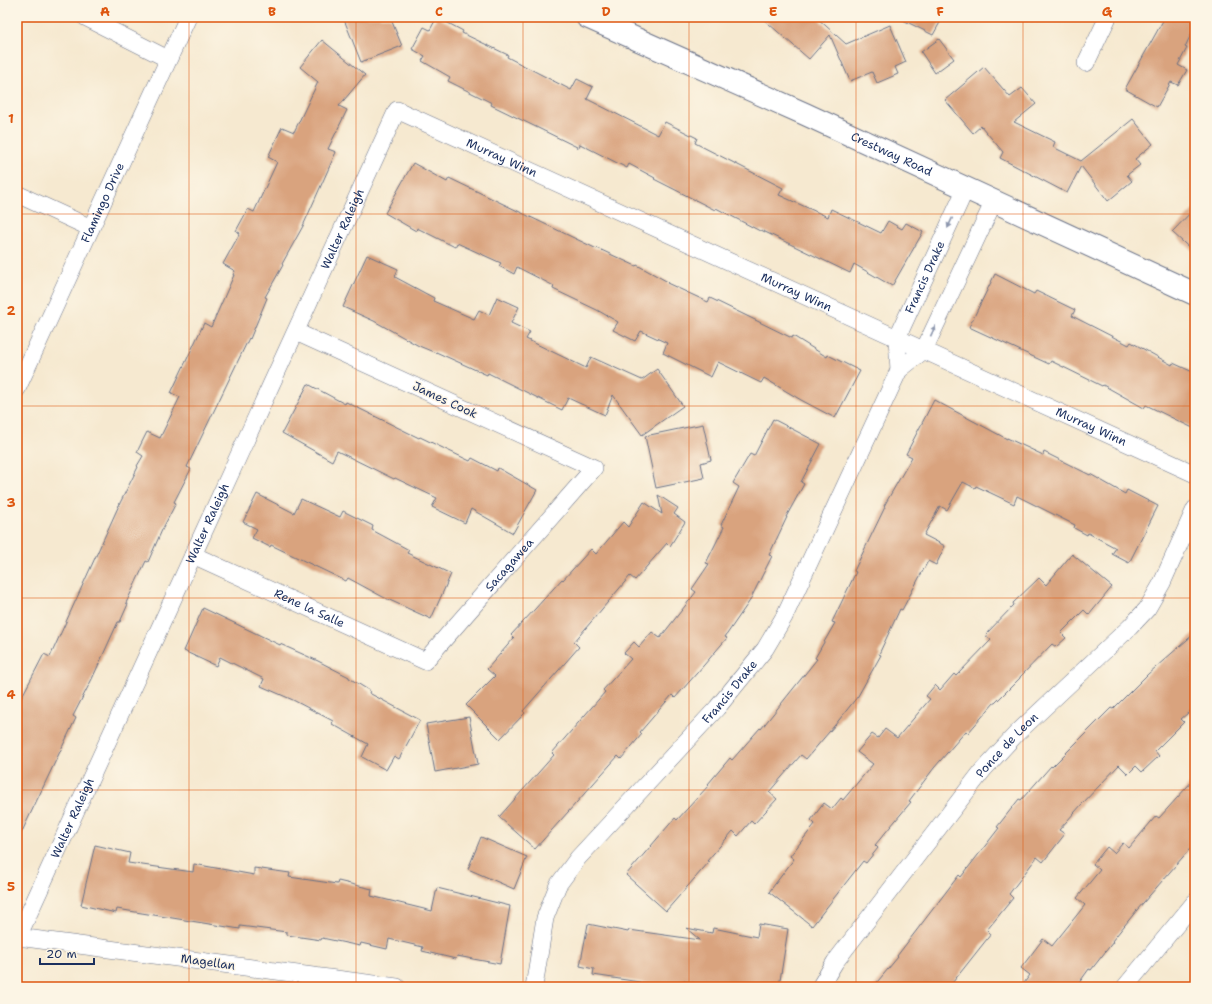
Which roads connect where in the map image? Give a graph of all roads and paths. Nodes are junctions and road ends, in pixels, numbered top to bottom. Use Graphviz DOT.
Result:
graph roads {
  1 [pos="85,17"];
  2 [pos="188,17"];
  3 [pos="587,17"];
  4 [pos="1108,17"];
  5 [pos="168,59"];
  6 [pos="1086,63"];
  7 [pos="397,110"];
  8 [pos="966,188"];
  9 [pos="17,194"];
  10 [pos="994,201"];
  11 [pos="91,228"];
  12 [pos="1195,294"];
  13 [pos="296,332"];
  14 [pos="897,338"];
  15 [pos="924,350"];
  16 [pos="899,370"];
  17 [pos="17,389"];
  18 [pos="594,468"];
  19 [pos="1195,474"];
  20 [pos="1195,509"];
  21 [pos="193,555"];
  22 [pos="426,661"];
  23 [pos="1195,902"];
  24 [pos="18,937"];
  25 [pos="397,987"];
  26 [pos="534,987"];
  27 [pos="820,987"];
  28 [pos="1125,987"];
  1 -- 5 [label="street"];
  2 -- 5 [label="street, Flamingo Drive"];
  3 -- 8 [label="main road, Crestway Road"];
  4 -- 6 [label="street"];
  5 -- 11 [label="street, Flamingo Drive"];
  7 -- 13 [label="street, Walter Raleigh"];
  7 -- 14 [label="street, Murray Winn"];
  8 -- 10 [label="main road, Crestway Road"];
  8 -- 14 [label="street, Francis Drake, one-way"];
  9 -- 11 [label="street"];
  10 -- 12 [label="main road, Crestway Road"];
  15 -- 10 [label="street, Francis Drake, one-way"];
  11 -- 17 [label="street, Flamingo Drive"];
  13 -- 18 [label="street, James Cook"];
  13 -- 21 [label="street, Walter Raleigh"];
  14 -- 15 [label="street, Murray Winn"];
  14 -- 16 [label="street, Francis Drake"];
  15 -- 16 [label="street, Francis Drake"];
  15 -- 19 [label="street, Murray Winn"];
  16 -- 26 [label="street, Francis Drake"];
  18 -- 22 [label="street, Sacagawea"];
  20 -- 27 [label="street, Ponce de Leon"];
  21 -- 22 [label="street, Rene la Salle"];
  21 -- 24 [label="street, Walter Raleigh"];
  23 -- 28 [label="street"];
  24 -- 25 [label="street, Magellan"];
}
